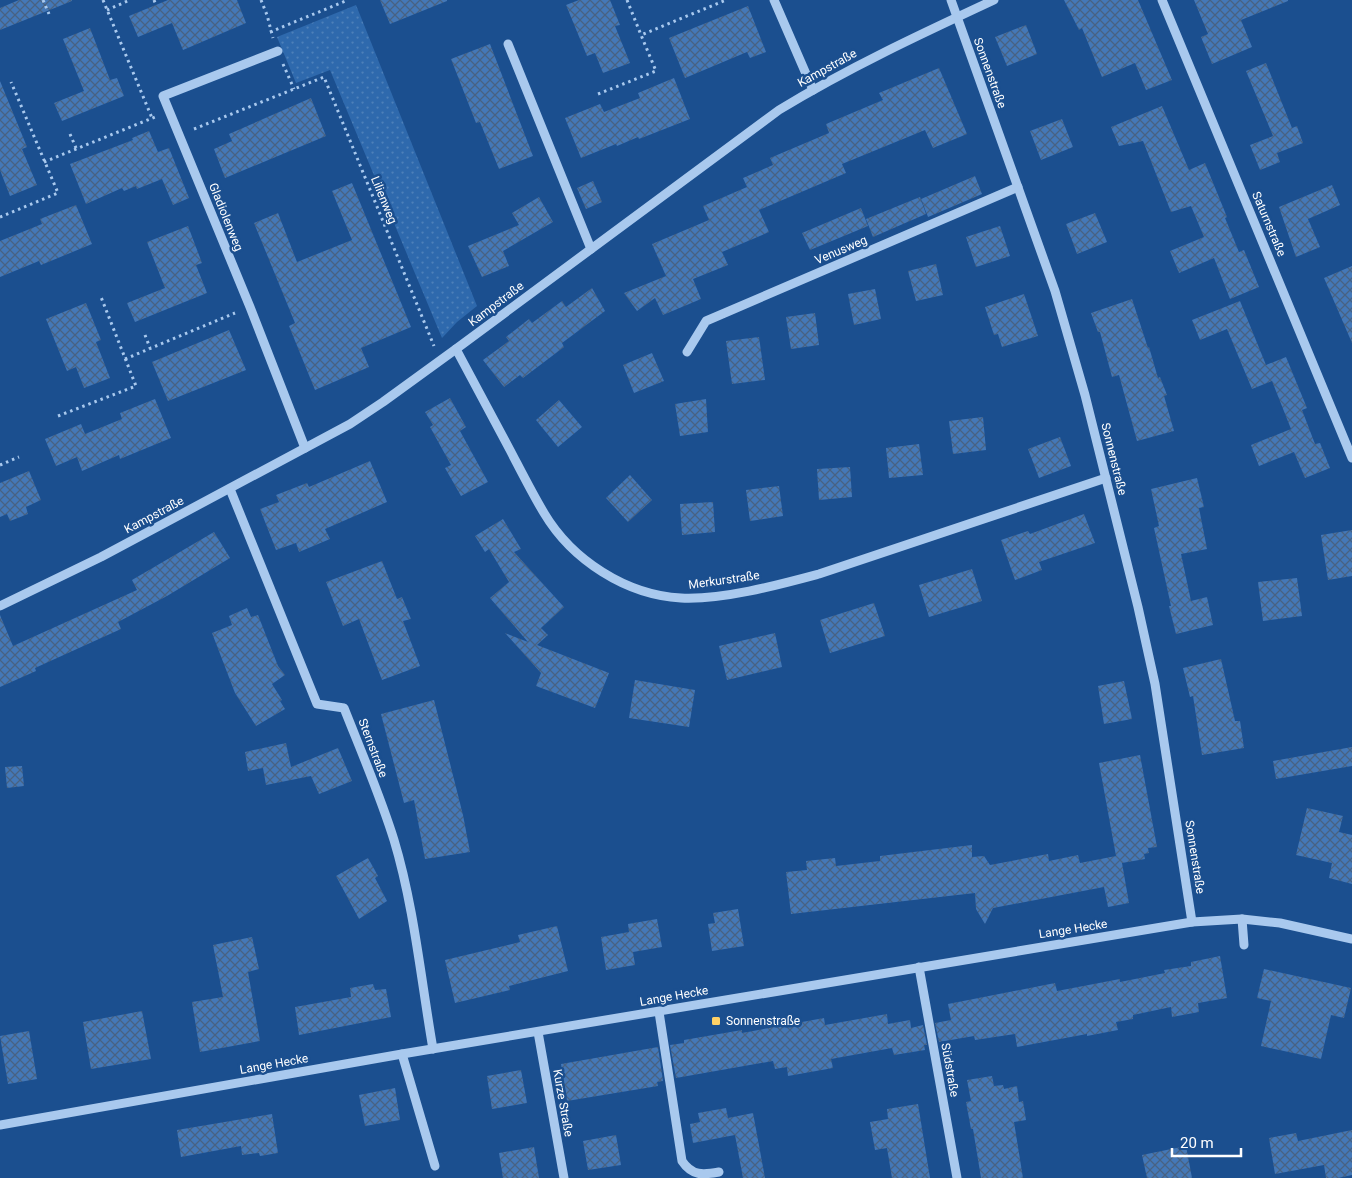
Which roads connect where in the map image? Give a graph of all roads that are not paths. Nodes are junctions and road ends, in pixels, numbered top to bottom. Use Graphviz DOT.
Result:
graph roads {
  1 [pos="774,0"];
  2 [pos="951,0"];
  3 [pos="994,0"];
  4 [pos="1162,0"];
  5 [pos="956,18"];
  6 [pos="508,44"];
  7 [pos="278,51"];
  8 [pos="813,90"];
  9 [pos="1018,188"];
  10 [pos="591,249"];
  11 [pos="456,350"];
  12 [pos="688,352"];
  13 [pos="306,448"];
  14 [pos="1352,458"];
  15 [pos="1106,478"];
  16 [pos="230,489"];
  17 [pos="0,606"];
  18 [pos="1242,919"];
  19 [pos="1192,922"];
  20 [pos="1352,939"];
  21 [pos="1244,946"];
  22 [pos="919,967"];
  23 [pos="659,1012"];
  24 [pos="538,1032"];
  25 [pos="433,1049"];
  26 [pos="402,1054"];
  27 [pos="0,1125"];
  28 [pos="435,1166"];
  29 [pos="720,1172"];
  30 [pos="564,1178"];
  31 [pos="956,1178"];
  1 -- 8 [label="street"];
  2 -- 5 [label="street, Sonnenstraße"];
  3 -- 5 [label="street, Kampstraße"];
  4 -- 14 [label="street, Saturnstraße"];
  5 -- 8 [label="street, Kampstraße"];
  5 -- 9 [label="street, Sonnenstraße"];
  6 -- 10 [label="street"];
  7 -- 13 [label="street, Gladiolenweg"];
  8 -- 10 [label="street, Kampstraße"];
  9 -- 12 [label="street, Venusweg"];
  9 -- 15 [label="street, Sonnenstraße"];
  10 -- 11 [label="street, Kampstraße"];
  11 -- 13 [label="street, Kampstraße"];
  11 -- 15 [label="street, Merkurstraße"];
  13 -- 16 [label="street, Kampstraße"];
  15 -- 19 [label="street, Sonnenstraße"];
  16 -- 17 [label="street, Kampstraße"];
  16 -- 25 [label="street, Sternstraße"];
  18 -- 19 [label="street, Lange Hecke"];
  18 -- 20 [label="street, Lange Hecke"];
  18 -- 21 [label="street"];
  19 -- 22 [label="street, Lange Hecke"];
  22 -- 23 [label="street, Lange Hecke"];
  22 -- 31 [label="street, Südstraße"];
  23 -- 24 [label="street, Lange Hecke"];
  23 -- 29 [label="street"];
  24 -- 25 [label="street, Lange Hecke"];
  24 -- 30 [label="street, Kurze Straße"];
  25 -- 26 [label="street, Lange Hecke"];
  26 -- 27 [label="street, Lange Hecke"];
  26 -- 28 [label="street"];
}
